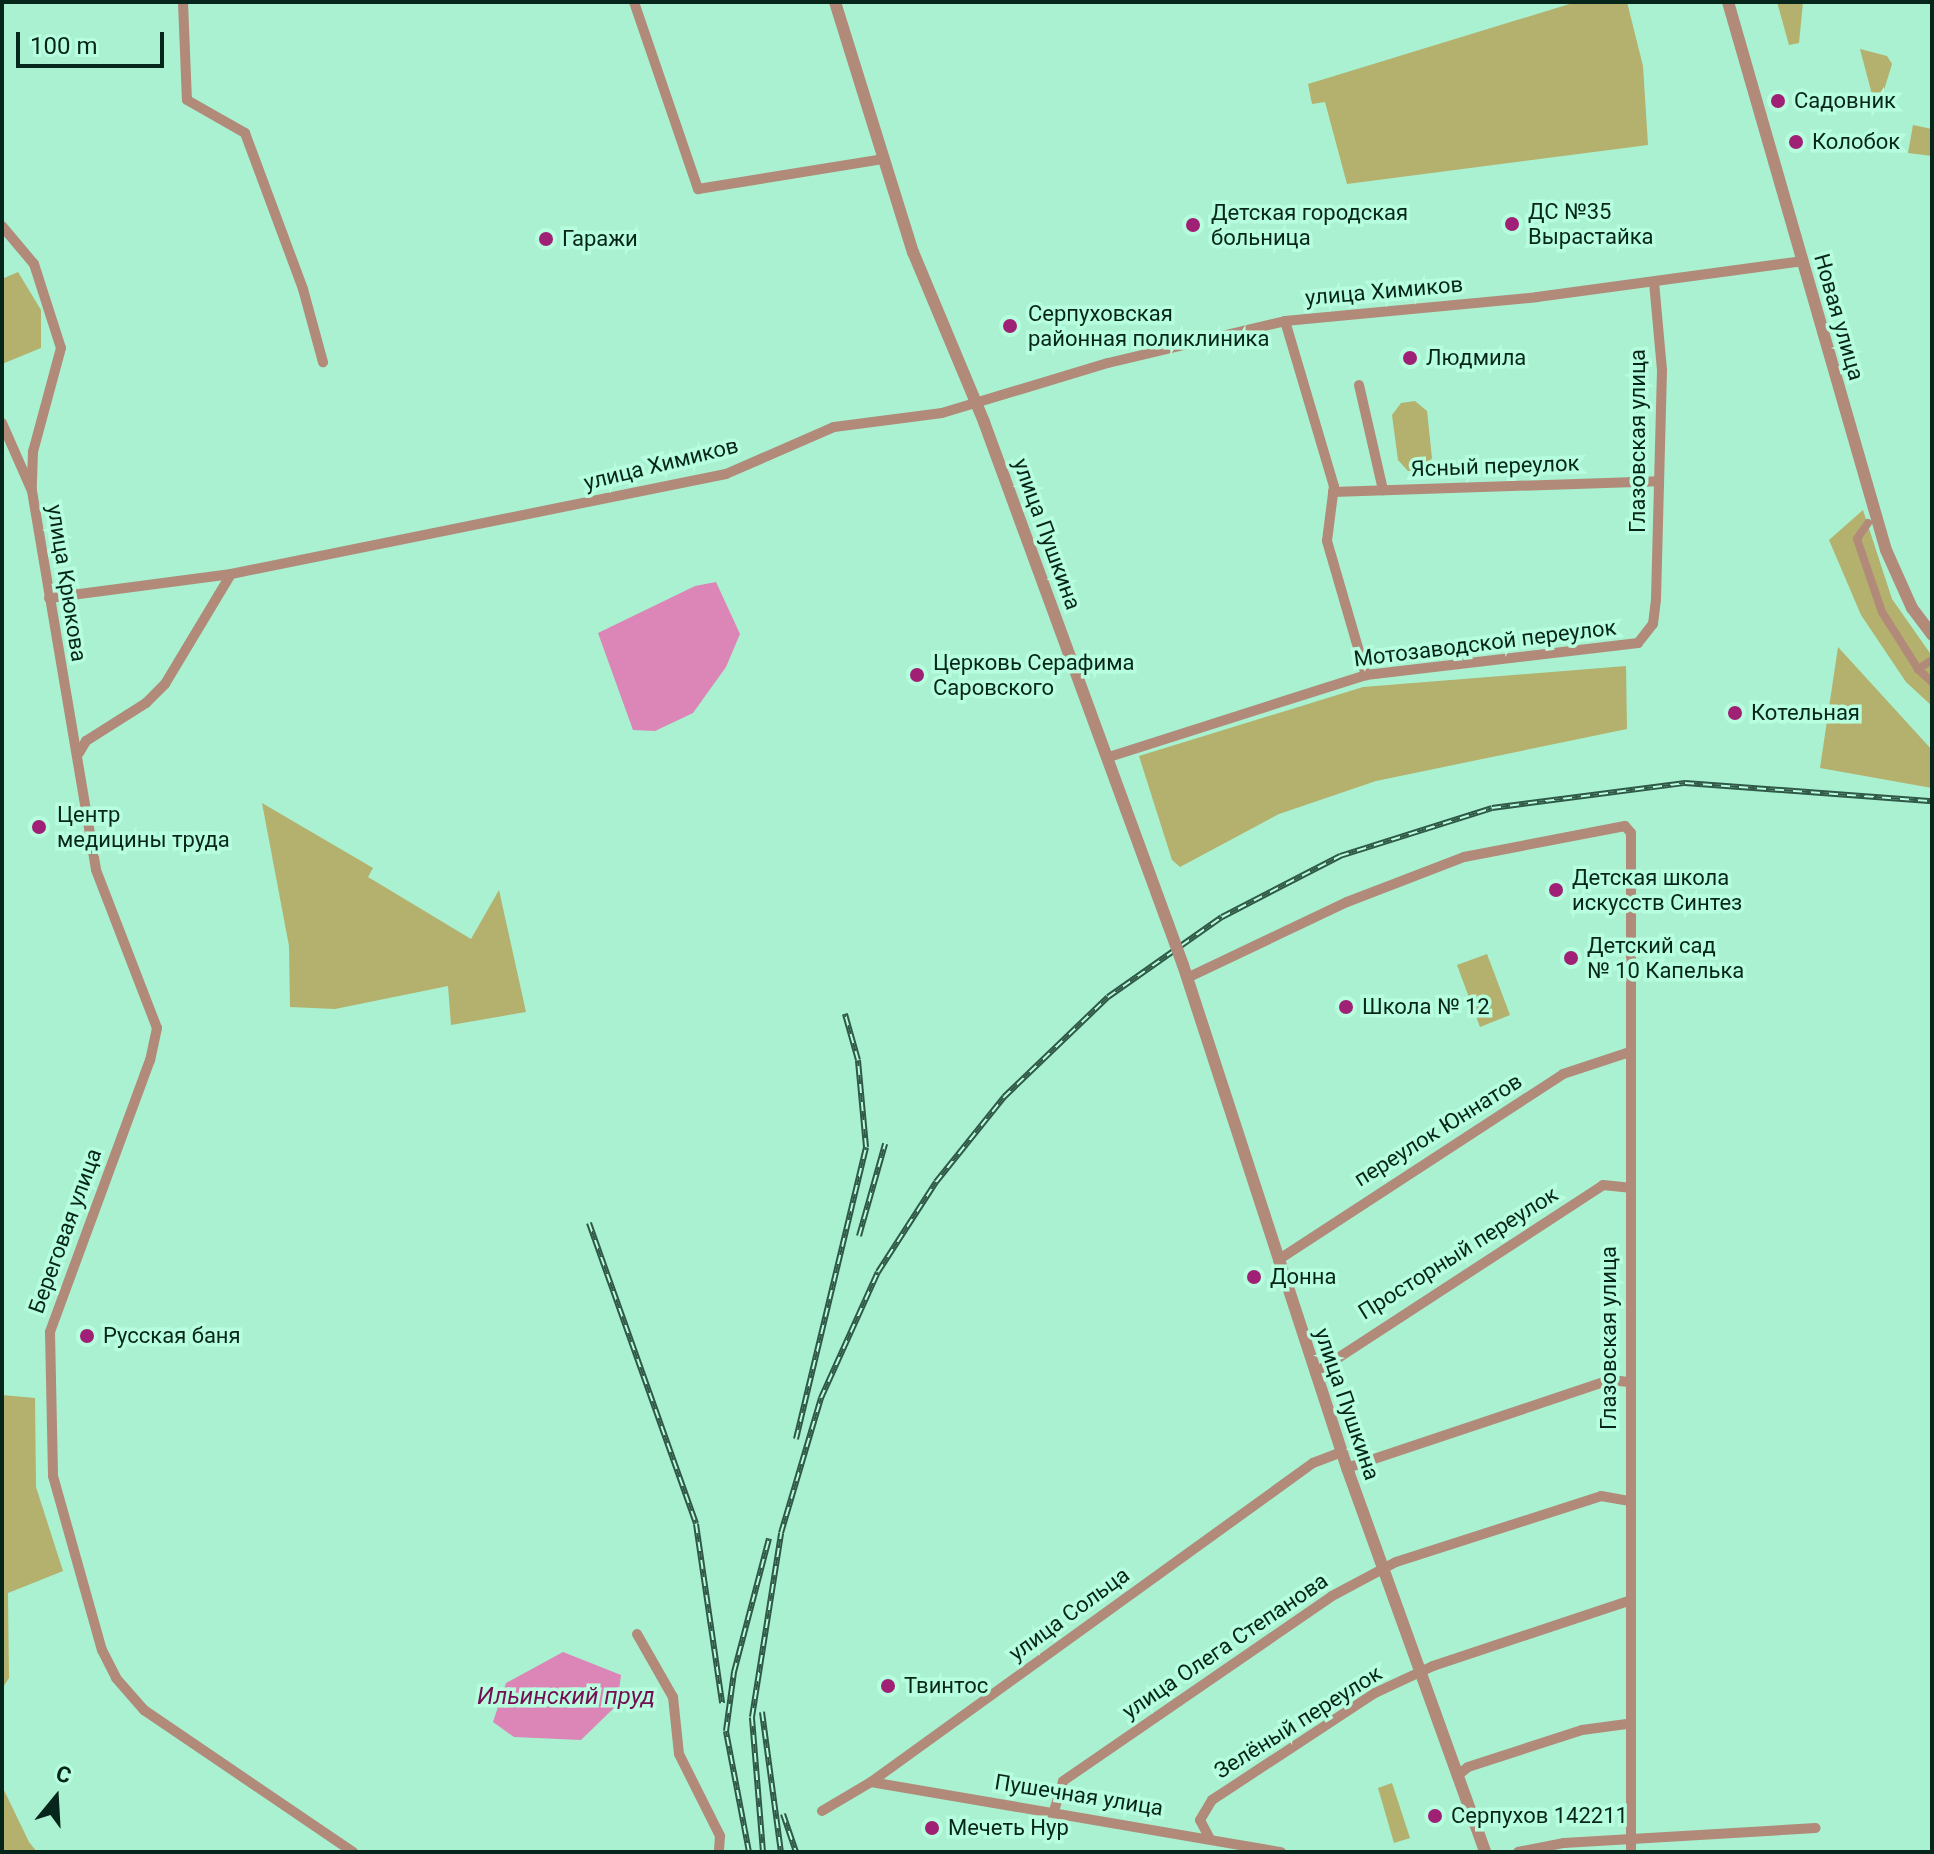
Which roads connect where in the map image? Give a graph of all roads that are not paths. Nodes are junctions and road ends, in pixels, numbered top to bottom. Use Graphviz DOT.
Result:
graph roads {
  1 [pos="183,2"];
  2 [pos="634,2"];
  3 [pos="835,2"];
  4 [pos="1728,2"];
  5 [pos="883,159"];
  6 [pos="2,226"];
  7 [pos="1802,261"];
  8 [pos="1654,282"];
  9 [pos="1285,321"];
  10 [pos="323,362"];
  11 [pos="1359,385"];
  12 [pos="975,404"];
  13 [pos="2,423"];
  14 [pos="1658,481"];
  15 [pos="1383,490"];
  16 [pos="32,491"];
  17 [pos="1333,492"];
  18 [pos="1868,523"];
  19 [pos="231,574"];
  20 [pos="49,598"];
  21 [pos="1656,599"];
  22 [pos="1932,635"];
  23 [pos="1932,660"];
  24 [pos="1918,669"];
  25 [pos="1366,675"];
  26 [pos="1932,682"];
  27 [pos="79,753"];
  28 [pos="1109,757"];
  29 [pos="1185,972"];
  30 [pos="1630,1052"];
  31 [pos="1630,1188"];
  32 [pos="1278,1260"];
  33 [pos="1315,1373"];
  34 [pos="1629,1382"];
  35 [pos="1341,1452"];
  36 [pos="1347,1468"];
  37 [pos="1629,1501"];
  38 [pos="1384,1571"];
  39 [pos="1628,1601"];
  40 [pos="637,1634"];
  41 [pos="1421,1674"];
  42 [pos="1627,1724"];
  43 [pos="1457,1776"];
  44 [pos="871,1782"];
  45 [pos="822,1811"];
  46 [pos="1054,1811"];
  47 [pos="1816,1828"];
  48 [pos="1209,1837"];
  49 [pos="1631,1847"];
  50 [pos="353,1852"];
  51 [pos="719,1852"];
  52 [pos="1281,1852"];
  53 [pos="1485,1852"];
  54 [pos="1518,1852"];
  1 -- 10 [label="street"];
  2 -- 5 [label="street"];
  3 -- 5 [label="street, улица Пушкина"];
  4 -- 7 [label="street, Новая улица"];
  5 -- 12 [label="street, улица Пушкина"];
  6 -- 16 [label="street"];
  7 -- 8 [label="street, улица Химиков"];
  7 -- 22 [label="street, Новая улица"];
  8 -- 9 [label="street, улица Химиков"];
  8 -- 14 [label="street, Глазовская улица"];
  9 -- 12 [label="street, улица Химиков"];
  9 -- 17 [label="street"];
  11 -- 15 [label="street"];
  12 -- 19 [label="street, улица Химиков"];
  12 -- 28 [label="street, улица Пушкина"];
  13 -- 16 [label="street, улица Крюкова"];
  14 -- 15 [label="street, Ясный переулок"];
  14 -- 21 [label="street, Глазовская улица"];
  15 -- 17 [label="street, Ясный переулок"];
  16 -- 20 [label="street, улица Крюкова"];
  17 -- 25 [label="street"];
  18 -- 24 [label="street"];
  19 -- 20 [label="street, улица Химиков"];
  19 -- 27 [label="street"];
  20 -- 27 [label="street, улица Крюкова"];
  21 -- 25 [label="street, Мотозаводской переулок"];
  23 -- 24 [label="street"];
  24 -- 26 [label="street"];
  25 -- 28 [label="street, Мотозаводской переулок"];
  27 -- 50 [label="street, Береговая улица"];
  28 -- 29 [label="street, улица Пушкина, bridge"];
  29 -- 30 [label="street, Глазовская улица"];
  29 -- 32 [label="street, улица Пушкина"];
  30 -- 31 [label="street, Глазовская улица"];
  30 -- 32 [label="street, переулок Юннатов"];
  31 -- 33 [label="street, Просторный переулок"];
  31 -- 34 [label="street, Глазовская улица"];
  32 -- 33 [label="street, улица Пушкина"];
  33 -- 35 [label="street, улица Пушкина"];
  34 -- 36 [label="street"];
  34 -- 37 [label="street, Глазовская улица"];
  35 -- 36 [label="street, улица Пушкина"];
  35 -- 44 [label="street, улица Сольца"];
  36 -- 38 [label="street, улица Пушкина"];
  37 -- 38 [label="street, улица Олега Степанова"];
  37 -- 39 [label="street, Глазовская улица"];
  38 -- 41 [label="street, улица Пушкина"];
  38 -- 46 [label="street, улица Олега Степанова"];
  39 -- 41 [label="street, Зелёный переулок"];
  39 -- 42 [label="street, Глазовская улица"];
  40 -- 51 [label="street"];
  41 -- 43 [label="street, улица Пушкина"];
  41 -- 48 [label="street, Зелёный переулок"];
  42 -- 43 [label="street"];
  42 -- 49 [label="street, Глазовская улица"];
  43 -- 53 [label="street, улица Пушкина"];
  44 -- 45 [label="street, улица Сольца"];
  44 -- 46 [label="street, Пушечная улица"];
  46 -- 48 [label="street, Пушечная улица"];
  47 -- 49 [label="street"];
  48 -- 52 [label="street, Пушечная улица"];
  49 -- 54 [label="street"];
}
